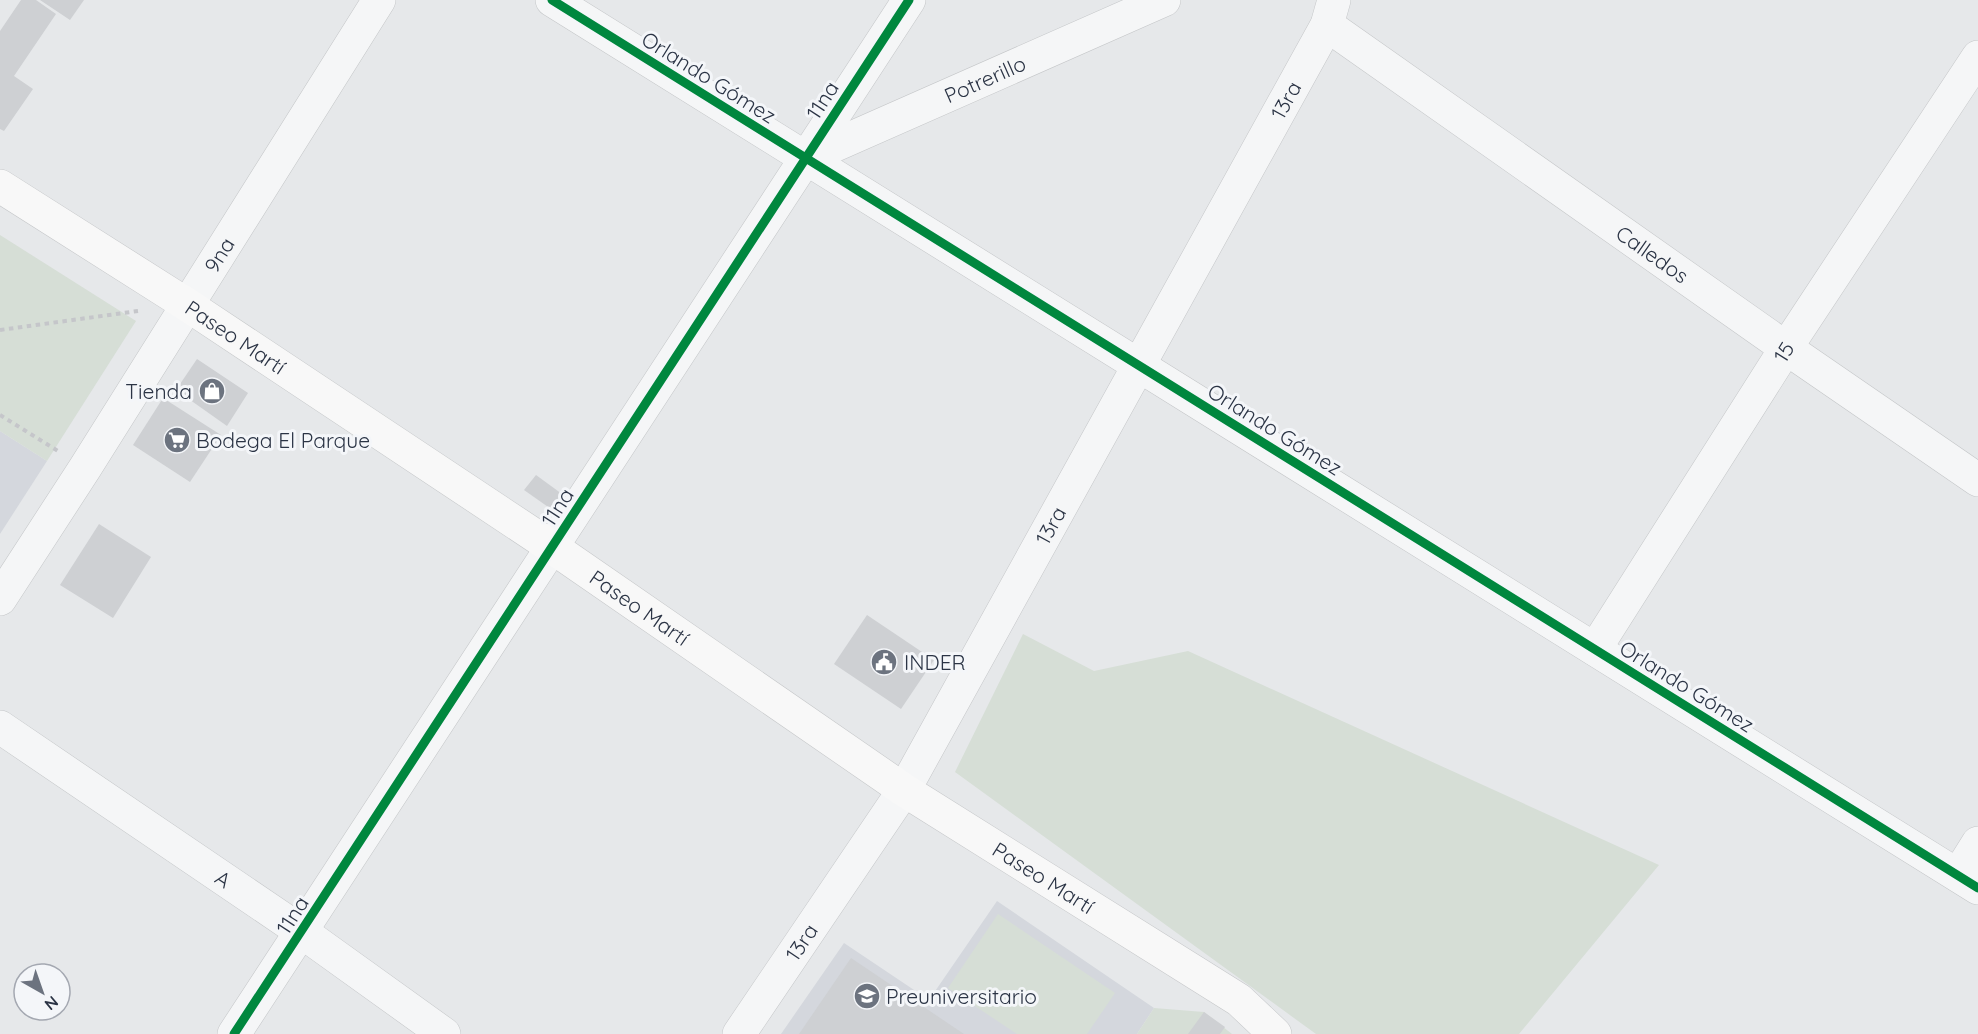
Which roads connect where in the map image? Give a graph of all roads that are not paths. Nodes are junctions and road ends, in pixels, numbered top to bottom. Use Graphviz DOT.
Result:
graph roads {
  1 [pos="379,0"];
  2 [pos="552,0"];
  3 [pos="909,0"];
  4 [pos="1164,0"];
  5 [pos="1330,13"];
  6 [pos="1978,57"];
  7 [pos="806,158"];
  8 [pos="0,186"];
  9 [pos="186,304"];
  10 [pos="1786,348"];
  11 [pos="1139,365"];
  12 [pos="1978,480"];
  13 [pos="552,547"];
  14 [pos="0,599"];
  15 [pos="1595,649"];
  16 [pos="0,727"];
  17 [pos="904,790"];
  18 [pos="1978,843"];
  19 [pos="1968,882"];
  20 [pos="302,932"];
  21 [pos="237,1031"];
  22 [pos="444,1034"];
  23 [pos="739,1034"];
  24 [pos="1275,1034"];
  1 -- 9 [label="street, 9na"];
  2 -- 7 [label="street, Orlando Gómez"];
  3 -- 7 [label="street, 11na"];
  4 -- 7 [label="street, Potrerillo"];
  5 -- 10 [label="street, Calledos"];
  5 -- 11 [label="street, 13ra"];
  6 -- 10 [label="street, 15"];
  7 -- 11 [label="street, Orlando Gómez"];
  7 -- 13 [label="street, 11na"];
  8 -- 9 [label="main road, Paseo Martí"];
  9 -- 13 [label="main road, Paseo Martí"];
  9 -- 14 [label="street, 9na"];
  10 -- 12 [label="street, Calledos"];
  10 -- 15 [label="street, 15"];
  11 -- 15 [label="street, Orlando Gómez"];
  11 -- 17 [label="street, 13ra"];
  13 -- 17 [label="main road, Paseo Martí"];
  13 -- 20 [label="street, 11na"];
  15 -- 19 [label="street, Orlando Gómez"];
  16 -- 20 [label="street, A"];
  17 -- 23 [label="street, 13ra"];
  17 -- 24 [label="main road, Paseo Martí"];
  18 -- 19 [label="street"];
  20 -- 21 [label="street, 11na"];
  20 -- 22 [label="street, A"];
}
